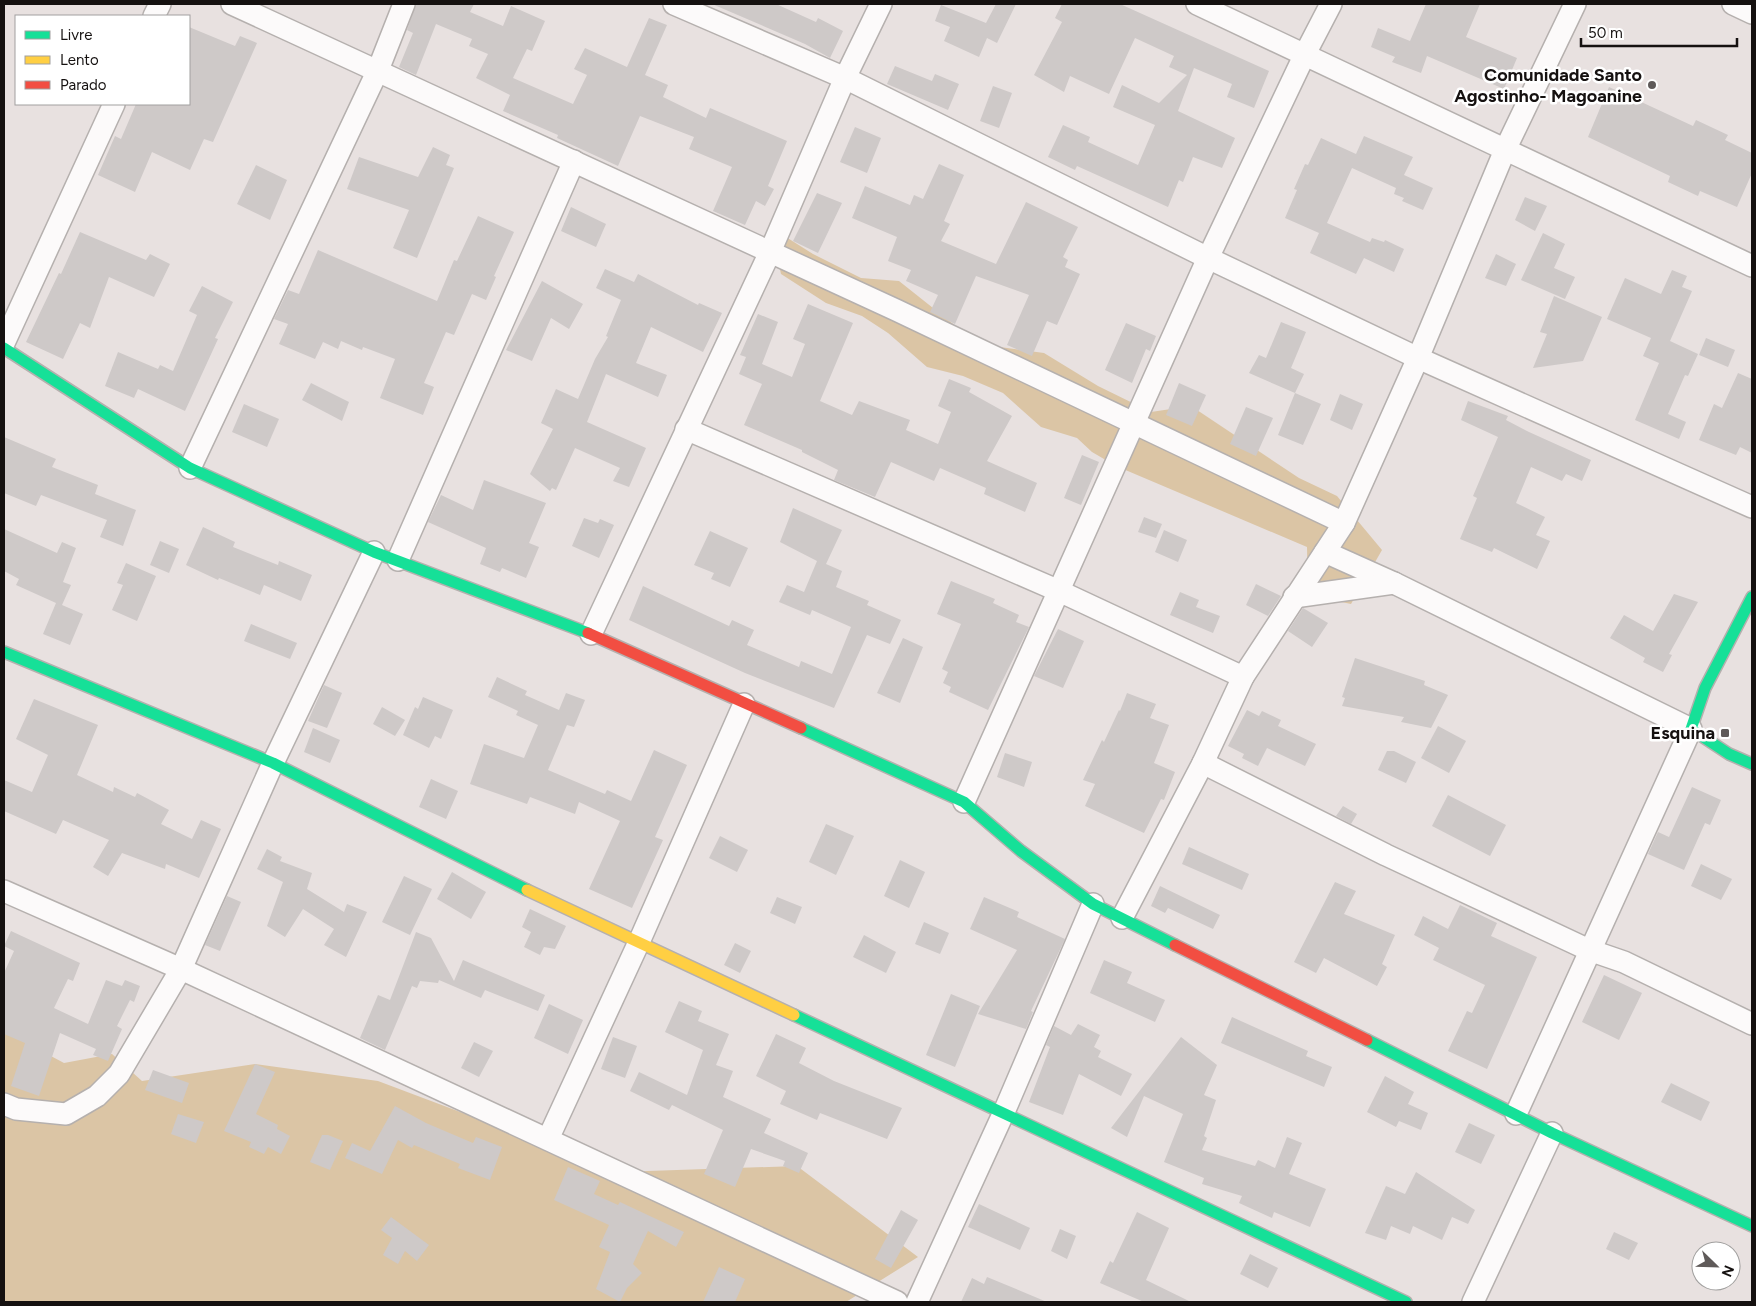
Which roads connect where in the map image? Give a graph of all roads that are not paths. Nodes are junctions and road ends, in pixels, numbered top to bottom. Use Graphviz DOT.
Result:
graph roads {
  1 [pos="232,4"];
  2 [pos="404,4"];
  3 [pos="674,4"];
  4 [pos="881,4"];
  5 [pos="1197,4"];
  6 [pos="1331,4"];
  7 [pos="1575,4"];
  8 [pos="1732,4"];
  9 [pos="1752,13"];
  10 [pos="1305,54"];
  11 [pos="378,70"];
  12 [pos="845,78"];
  13 [pos="114,105"];
  14 [pos="1505,150"];
  15 [pos="574,161"];
  16 [pos="770,252"];
  17 [pos="1208,258"];
  18 [pos="1752,266"];
  19 [pos="4,343"];
  20 [pos="4,348"];
  21 [pos="1418,358"];
  22 [pos="1134,424"];
  23 [pos="686,429"];
  24 [pos="190,468"];
  25 [pos="1752,507"];
  26 [pos="1344,523"];
  27 [pos="374,552"];
  28 [pos="1325,552"];
  29 [pos="398,560"];
  30 [pos="1394,583"];
  31 [pos="1059,591"];
  32 [pos="1294,597"];
  33 [pos="1752,597"];
  34 [pos="590,634"];
  35 [pos="4,652"];
  36 [pos="1243,677"];
  37 [pos="744,704"];
  38 [pos="1691,730"];
  39 [pos="1203,762"];
  40 [pos="273,763"];
  41 [pos="1752,764"];
  42 [pos="964,802"];
  43 [pos="4,891"];
  44 [pos="1093,904"];
  45 [pos="1122,918"];
  46 [pos="639,942"];
  47 [pos="1589,950"];
  48 [pos="181,969"];
  49 [pos="1752,1024"];
  50 [pos="4,1104"];
  51 [pos="1004,1112"];
  52 [pos="1516,1114"];
  53 [pos="1552,1133"];
  54 [pos="548,1140"];
  55 [pos="1752,1226"];
  56 [pos="897,1302"];
  57 [pos="916,1302"];
  58 [pos="1406,1302"];
  59 [pos="1473,1302"];
  1 -- 11 [label="street"];
  2 -- 11 [label="street"];
  3 -- 12 [label="street"];
  4 -- 12 [label="street"];
  5 -- 10 [label="street"];
  6 -- 10 [label="street"];
  7 -- 14 [label="street"];
  8 -- 9 [label="street"];
  10 -- 14 [label="street"];
  10 -- 17 [label="street"];
  11 -- 15 [label="street"];
  11 -- 24 [label="street"];
  12 -- 16 [label="street"];
  12 -- 17 [label="street"];
  13 -- 19 [label="street"];
  14 -- 18 [label="street"];
  14 -- 21 [label="street"];
  15 -- 16 [label="street"];
  15 -- 29 [label="street"];
  16 -- 22 [label="street"];
  16 -- 23 [label="street"];
  17 -- 21 [label="street"];
  17 -- 22 [label="street"];
  20 -- 24 [label="street"];
  21 -- 25 [label="street"];
  21 -- 26 [label="street"];
  22 -- 26 [label="street"];
  22 -- 31 [label="street"];
  23 -- 31 [label="street"];
  23 -- 34 [label="street"];
  24 -- 27 [label="street"];
  26 -- 28 [label="street"];
  27 -- 29 [label="street"];
  27 -- 40 [label="street"];
  28 -- 30 [label="street"];
  28 -- 32 [label="street"];
  29 -- 34 [label="street"];
  30 -- 32 [label="street"];
  30 -- 38 [label="street"];
  31 -- 36 [label="street"];
  31 -- 42 [label="street"];
  32 -- 36 [label="street"];
  33 -- 38 [label="street"];
  34 -- 37 [label="street"];
  35 -- 40 [label="street"];
  36 -- 39 [label="street"];
  37 -- 42 [label="street"];
  37 -- 46 [label="street"];
  38 -- 41 [label="street"];
  38 -- 47 [label="street"];
  39 -- 45 [label="street"];
  39 -- 47 [label="street"];
  40 -- 46 [label="street"];
  40 -- 48 [label="street"];
  42 -- 44 [label="street"];
  43 -- 48 [label="street"];
  44 -- 45 [label="street"];
  44 -- 51 [label="street"];
  45 -- 52 [label="street"];
  46 -- 51 [label="street"];
  46 -- 54 [label="street"];
  47 -- 49 [label="street"];
  47 -- 52 [label="street"];
  48 -- 50 [label="street"];
  48 -- 54 [label="street"];
  51 -- 57 [label="street"];
  51 -- 58 [label="street"];
  52 -- 53 [label="street"];
  53 -- 55 [label="street"];
  53 -- 59 [label="street"];
  54 -- 56 [label="street"];
}
